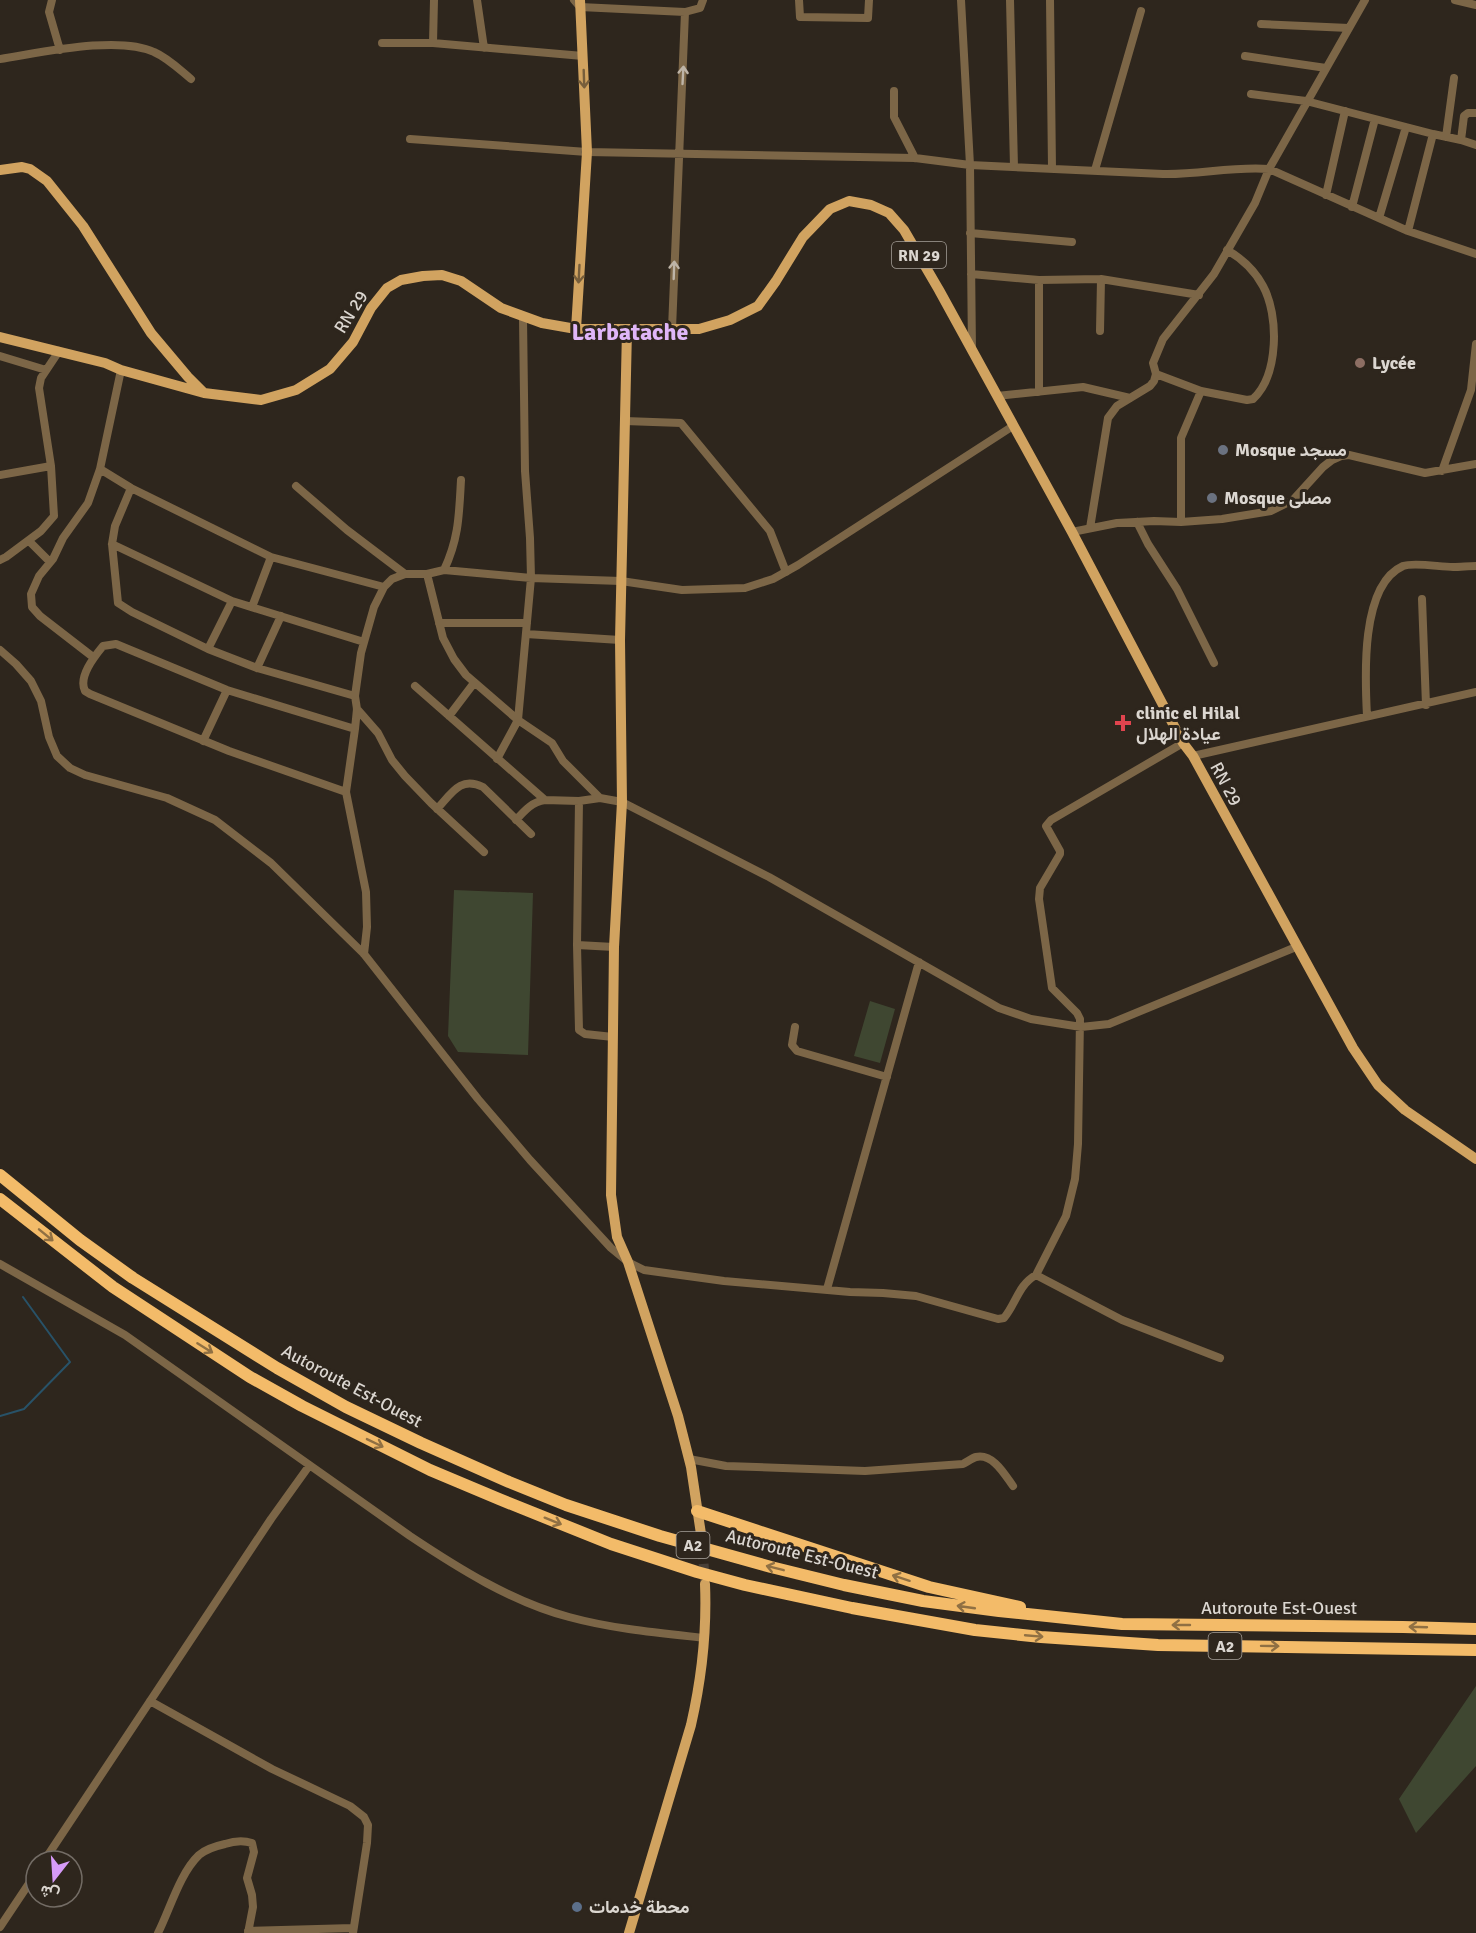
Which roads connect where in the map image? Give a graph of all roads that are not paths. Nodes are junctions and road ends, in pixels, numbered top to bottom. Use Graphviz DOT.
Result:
graph roads {
  1 [pos="52,0"];
  2 [pos="434,0"];
  3 [pos="477,0"];
  4 [pos="703,0"];
  5 [pos="799,0"];
  6 [pos="869,0"];
  7 [pos="961,0"];
  8 [pos="1010,0"];
  9 [pos="1050,0"];
  10 [pos="1365,0"];
  11 [pos="1455,0"];
  12 [pos="578,2"];
  13 [pos="1476,5"];
  14 [pos="1141,11"];
  15 [pos="686,12"];
  16 [pos="1261,24"];
  17 [pos="1349,28"];
  18 [pos="382,43"];
  19 [pos="433,43"];
  20 [pos="484,48"];
  21 [pos="60,50"];
  22 [pos="583,56"];
  23 [pos="1245,56"];
  24 [pos="0,59"];
  25 [pos="1326,68"];
  26 [pos="1454,78"];
  27 [pos="191,79"];
  28 [pos="894,91"];
  29 [pos="1251,94"];
  30 [pos="1306,101"];
  31 [pos="1345,111"];
  32 [pos="1476,113"];
  33 [pos="1375,119"];
  34 [pos="1406,127"];
  35 [pos="1433,134"];
  36 [pos="1446,137"];
  37 [pos="410,139"];
  38 [pos="1461,140"];
  39 [pos="1476,145"];
  40 [pos="587,152"];
  41 [pos="679,153"];
  42 [pos="915,158"];
  43 [pos="970,165"];
  44 [pos="1014,167"];
  45 [pos="1052,168"];
  46 [pos="1269,169"];
  47 [pos="0,170"];
  48 [pos="1095,170"];
  49 [pos="1326,195"];
  50 [pos="1352,207"];
  51 [pos="1379,218"];
  52 [pos="1408,231"];
  53 [pos="970,233"];
  54 [pos="1072,242"];
  55 [pos="1227,250"];
  56 [pos="1476,254"];
  57 [pos="971,274"];
  58 [pos="1101,279"];
  59 [pos="1040,280"];
  60 [pos="1199,295"];
  61 [pos="523,318"];
  62 [pos="576,328"];
  63 [pos="672,329"];
  64 [pos="627,330"];
  65 [pos="1100,332"];
  66 [pos="0,337"];
  67 [pos="1476,344"];
  68 [pos="59,351"];
  69 [pos="972,351"];
  70 [pos="0,356"];
  71 [pos="46,370"];
  72 [pos="121,370"];
  73 [pos="1156,374"];
  74 [pos="1039,392"];
  75 [pos="1201,392"];
  76 [pos="204,393"];
  77 [pos="997,396"];
  78 [pos="1130,398"];
  79 [pos="625,421"];
  80 [pos="1013,426"];
  81 [pos="1476,465"];
  82 [pos="51,466"];
  83 [pos="100,469"];
  84 [pos="1442,471"];
  85 [pos="0,475"];
  86 [pos="461,480"];
  87 [pos="296,486"];
  88 [pos="131,488"];
  89 [pos="1137,522"];
  90 [pos="1181,522"];
  91 [pos="1090,528"];
  92 [pos="1072,532"];
  93 [pos="29,541"];
  94 [pos="112,544"];
  95 [pos="271,556"];
  96 [pos="0,560"];
  97 [pos="51,562"];
  98 [pos="1476,566"];
  99 [pos="444,570"];
  100 [pos="786,572"];
  101 [pos="405,574"];
  102 [pos="427,574"];
  103 [pos="531,578"];
  104 [pos="621,581"];
  105 [pos="384,587"];
  106 [pos="1422,599"];
  107 [pos="232,601"];
  108 [pos="252,607"];
  109 [pos="281,616"];
  110 [pos="439,623"];
  111 [pos="527,623"];
  112 [pos="526,634"];
  113 [pos="620,640"];
  114 [pos="364,642"];
  115 [pos="208,649"];
  116 [pos="0,650"];
  117 [pos="93,657"];
  118 [pos="1214,663"];
  119 [pos="257,668"];
  120 [pos="474,683"];
  121 [pos="415,686"];
  122 [pos="226,690"];
  123 [pos="1476,692"];
  124 [pos="355,696"];
  125 [pos="1426,705"];
  126 [pos="357,709"];
  127 [pos="449,716"];
  128 [pos="1367,716"];
  129 [pos="518,720"];
  130 [pos="355,729"];
  131 [pos="203,741"];
  132 [pos="1183,743"];
  133 [pos="1193,756"];
  134 [pos="497,759"];
  135 [pos="346,792"];
  136 [pos="600,798"];
  137 [pos="545,800"];
  138 [pos="579,801"];
  139 [pos="622,802"];
  140 [pos="437,809"];
  141 [pos="516,820"];
  142 [pos="531,834"];
  143 [pos="483,852"];
  144 [pos="577,945"];
  145 [pos="614,947"];
  146 [pos="1296,947"];
  147 [pos="364,954"];
  148 [pos="919,962"];
  149 [pos="795,1027"];
  150 [pos="1081,1027"];
  151 [pos="614,1037"];
  152 [pos="886,1077"];
  153 [pos="1476,1159"];
  154 [pos="0,1175"];
  155 [pos="0,1199"];
  156 [pos="628,1262"];
  157 [pos="0,1264"];
  158 [pos="1036,1275"];
  159 [pos="827,1289"];
  160 [pos="1220,1358"];
  161 [pos="689,1459"];
  162 [pos="309,1466"];
  163 [pos="1013,1486"];
  164 [pos="697,1511"];
  165 [pos="701,1534"];
  166 [pos="705,1584"];
  167 [pos="1080,1619"];
  168 [pos="1476,1629"];
  169 [pos="705,1638"];
  170 [pos="1476,1650"];
  171 [pos="150,1701"];
  172 [pos="52,1849"];
  173 [pos="24,1891"];
  174 [pos="0,1927"];
  175 [pos="353,1931"];
  176 [pos="248,1932"];
  177 [pos="158,1933"];
  178 [pos="628,1933"];
  1 -- 21 [label="street"];
  2 -- 19 [label="street"];
  3 -- 20 [label="street"];
  4 -- 15 [label="street"];
  5 -- 6 [label="street"];
  7 -- 43 [label="street"];
  8 -- 44 [label="street"];
  9 -- 45 [label="street"];
  10 -- 17 [label="street"];
  11 -- 13 [label="street"];
  12 -- 15 [label="street"];
  12 -- 22 [label="main road"];
  14 -- 48 [label="street"];
  41 -- 15 [label="street, one-way"];
  16 -- 17 [label="street"];
  17 -- 25 [label="street"];
  18 -- 19 [label="street"];
  19 -- 20 [label="street"];
  20 -- 22 [label="street"];
  21 -- 24 [label="street"];
  21 -- 27 [label="street"];
  22 -- 40 [label="main road, one-way"];
  23 -- 25 [label="street"];
  25 -- 30 [label="street"];
  26 -- 36 [label="street"];
  28 -- 42 [label="street"];
  29 -- 30 [label="street"];
  30 -- 31 [label="street"];
  30 -- 46 [label="street"];
  31 -- 33 [label="street"];
  31 -- 49 [label="street"];
  32 -- 38 [label="street"];
  33 -- 34 [label="street"];
  33 -- 50 [label="street"];
  34 -- 35 [label="street"];
  34 -- 51 [label="street"];
  35 -- 36 [label="street"];
  35 -- 52 [label="street"];
  36 -- 38 [label="street"];
  37 -- 40 [label="street"];
  38 -- 39 [label="street"];
  40 -- 41 [label="street"];
  40 -- 62 [label="main road, one-way"];
  41 -- 42 [label="street"];
  63 -- 41 [label="street, one-way"];
  42 -- 43 [label="street"];
  43 -- 44 [label="street"];
  43 -- 53 [label="street"];
  44 -- 45 [label="street"];
  45 -- 48 [label="street"];
  46 -- 48 [label="street"];
  46 -- 49 [label="street"];
  46 -- 55 [label="street"];
  47 -- 76 [label="main road"];
  49 -- 50 [label="street"];
  50 -- 51 [label="street"];
  51 -- 52 [label="street"];
  52 -- 56 [label="street"];
  53 -- 54 [label="street"];
  53 -- 57 [label="street"];
  55 -- 60 [label="street"];
  55 -- 75 [label="street"];
  57 -- 59 [label="street"];
  57 -- 69 [label="street"];
  58 -- 59 [label="street"];
  58 -- 60 [label="street"];
  58 -- 65 [label="street"];
  59 -- 74 [label="street"];
  60 -- 73 [label="street"];
  61 -- 62 [label="main road, RN 29 / RN 29"];
  61 -- 76 [label="main road, RN 29 / RN 29"];
  61 -- 103 [label="street"];
  62 -- 64 [label="main road, RN 29 / RN 29"];
  63 -- 64 [label="main road, RN 29 / RN 29"];
  63 -- 69 [label="main road, RN 29 / RN 29"];
  64 -- 79 [label="main road"];
  66 -- 68 [label="main road, RN 29 / RN 29"];
  67 -- 84 [label="street"];
  68 -- 71 [label="street"];
  68 -- 72 [label="main road, RN 29 / RN 29"];
  69 -- 77 [label="main road, RN 29 / RN 29"];
  70 -- 71 [label="street"];
  71 -- 82 [label="street"];
  72 -- 76 [label="main road, RN 29 / RN 29"];
  72 -- 83 [label="street"];
  73 -- 75 [label="street"];
  73 -- 78 [label="street"];
  74 -- 77 [label="street"];
  74 -- 78 [label="street"];
  75 -- 90 [label="street"];
  77 -- 80 [label="main road, RN 29 / RN 29"];
  78 -- 91 [label="street"];
  79 -- 100 [label="street"];
  79 -- 104 [label="main road"];
  80 -- 92 [label="main road, RN 29 / RN 29"];
  80 -- 100 [label="street"];
  81 -- 84 [label="street"];
  82 -- 85 [label="street"];
  82 -- 93 [label="street"];
  83 -- 88 [label="street"];
  83 -- 97 [label="street"];
  84 -- 90 [label="street"];
  86 -- 99 [label="street"];
  87 -- 101 [label="street"];
  88 -- 94 [label="street"];
  88 -- 95 [label="street"];
  89 -- 90 [label="street"];
  89 -- 91 [label="street"];
  89 -- 118 [label="street"];
  91 -- 92 [label="street"];
  92 -- 132 [label="main road, RN 29 / RN 29"];
  93 -- 96 [label="street"];
  93 -- 97 [label="street"];
  94 -- 107 [label="street"];
  94 -- 115 [label="street"];
  95 -- 105 [label="street"];
  95 -- 108 [label="street"];
  97 -- 117 [label="street"];
  98 -- 128 [label="street"];
  99 -- 102 [label="street"];
  99 -- 103 [label="street"];
  100 -- 104 [label="street"];
  101 -- 102 [label="street"];
  101 -- 105 [label="street"];
  102 -- 110 [label="street"];
  103 -- 104 [label="street"];
  103 -- 111 [label="street"];
  104 -- 113 [label="main road"];
  105 -- 114 [label="street"];
  106 -- 125 [label="street"];
  107 -- 108 [label="street"];
  107 -- 115 [label="street"];
  108 -- 109 [label="street"];
  109 -- 114 [label="street"];
  109 -- 119 [label="street"];
  110 -- 111 [label="street"];
  110 -- 120 [label="street"];
  111 -- 112 [label="street"];
  112 -- 113 [label="street"];
  112 -- 129 [label="street"];
  113 -- 139 [label="main road"];
  114 -- 124 [label="street"];
  115 -- 119 [label="street"];
  116 -- 147 [label="street"];
  117 -- 122 [label="street"];
  117 -- 131 [label="street"];
  119 -- 124 [label="street"];
  120 -- 127 [label="street"];
  120 -- 129 [label="street"];
  121 -- 127 [label="street"];
  122 -- 130 [label="street"];
  122 -- 131 [label="street"];
  123 -- 125 [label="street"];
  124 -- 126 [label="street"];
  125 -- 128 [label="street"];
  126 -- 130 [label="street"];
  126 -- 140 [label="street"];
  127 -- 134 [label="street"];
  128 -- 133 [label="street"];
  129 -- 134 [label="street"];
  129 -- 136 [label="street"];
  130 -- 135 [label="street"];
  131 -- 135 [label="street"];
  132 -- 133 [label="main road, RN 29 / RN 29"];
  132 -- 150 [label="street"];
  133 -- 146 [label="main road, RN 29 / RN 29"];
  134 -- 137 [label="street"];
  135 -- 147 [label="street"];
  136 -- 138 [label="street"];
  136 -- 139 [label="street"];
  137 -- 138 [label="street"];
  137 -- 141 [label="street"];
  138 -- 144 [label="street"];
  139 -- 145 [label="main road"];
  139 -- 148 [label="street"];
  140 -- 141 [label="street"];
  140 -- 143 [label="street"];
  141 -- 142 [label="street"];
  144 -- 145 [label="street"];
  144 -- 151 [label="street"];
  145 -- 151 [label="main road"];
  146 -- 150 [label="street"];
  146 -- 153 [label="main road, RN 29 / RN 29"];
  147 -- 156 [label="street"];
  148 -- 150 [label="street"];
  148 -- 152 [label="street"];
  149 -- 152 [label="street"];
  150 -- 158 [label="street"];
  151 -- 156 [label="main road"];
  152 -- 159 [label="street"];
  167 -- 154 [label="highway, Autoroute Est-Ouest / A2, one-way"];
  155 -- 170 [label="highway, Autoroute Est-Ouest / A2, one-way"];
  156 -- 159 [label="street"];
  156 -- 161 [label="main road"];
  157 -- 162 [label="street"];
  158 -- 159 [label="street"];
  158 -- 160 [label="street"];
  161 -- 163 [label="street"];
  161 -- 164 [label="main road"];
  162 -- 169 [label="street"];
  162 -- 171 [label="street"];
  164 -- 165 [label="main road"];
  167 -- 164 [label="highway, one-way"];
  166 -- 169 [label="main road"];
  168 -- 167 [label="highway, Autoroute Est-Ouest / A2, one-way"];
  169 -- 178 [label="main road"];
  171 -- 172 [label="street"];
  171 -- 175 [label="street"];
  173 -- 174 [label="street"];
  175 -- 176 [label="street"];
  176 -- 177 [label="street"];
}
